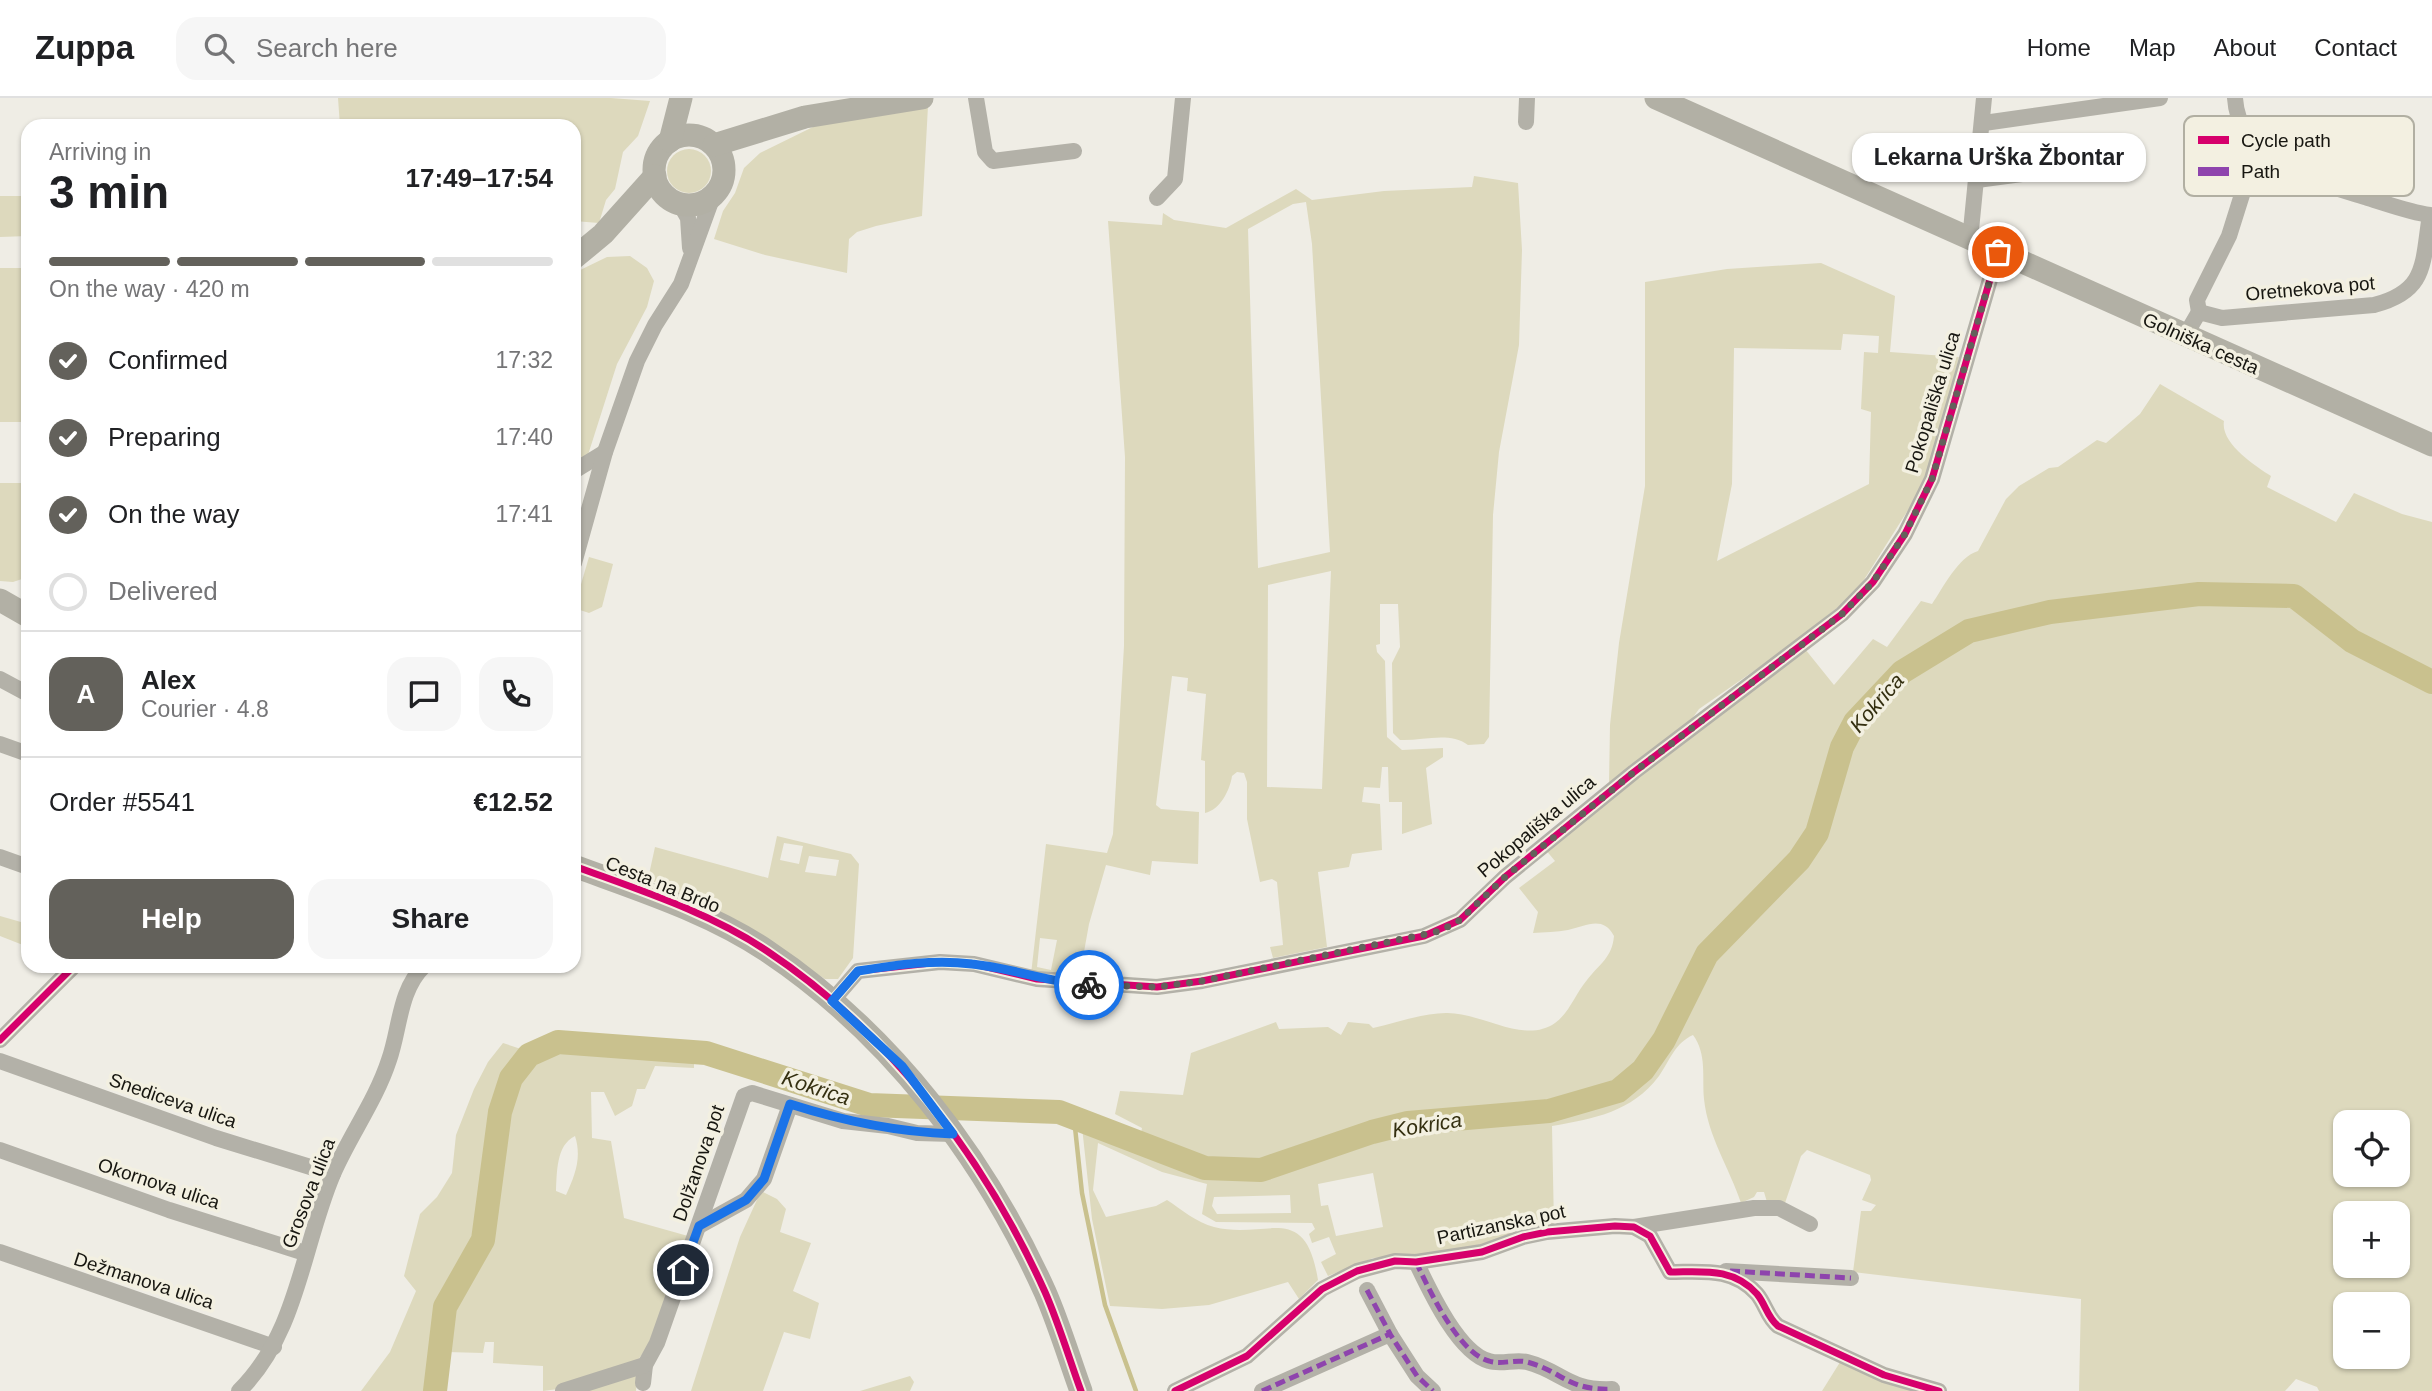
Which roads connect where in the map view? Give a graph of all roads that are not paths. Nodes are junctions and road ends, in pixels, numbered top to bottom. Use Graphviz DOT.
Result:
graph roads {
  1 [pos="681,98"];
  2 [pos="688,98"];
  3 [pos="922,98"];
  4 [pos="976,98"];
  5 [pos="1183,98"];
  6 [pos="1527,98"];
  7 [pos="1984,98"];
  8 [pos="2160,98"];
  9 [pos="2235,98"];
  10 [pos="1661,99"];
  11 [pos="2240,116"];
  12 [pos="1526,122"];
  13 [pos="1983,123"];
  14 [pos="670,141"];
  15 [pos="710,148"];
  16 [pos="1074,151"];
  17 [pos="2074,167"];
  18 [pos="655,176"];
  19 [pos="1977,180"];
  20 [pos="713,196"];
  21 [pos="2241,196"];
  22 [pos="2364,196"];
  23 [pos="1157,198"];
  24 [pos="674,201"];
  25 [pos="603,234"];
  26 [pos="1970,240"];
  27 [pos="581,252"];
  28 [pos="1998,252"];
  29 [pos="689,265"];
  30 [pos="2199,312"];
  31 [pos="2185,336"];
  32 [pos="2432,445"];
  33 [pos="605,453"];
  34 [pos="581,467"];
  35 [pos="581,538"];
  36 [pos="0,679"];
  37 [pos="21,690"];
  38 [pos="0,744"];
  39 [pos="21,752"];
  40 [pos="0,857"];
  41 [pos="21,864"];
  42 [pos="581,869"];
  43 [pos="67,973"];
  44 [pos="416,973"];
  45 [pos="832,1001"];
  46 [pos="0,1040"];
  47 [pos="0,1061"];
  48 [pos="790,1104"];
  49 [pos="953,1134"];
  50 [pos="0,1150"];
  51 [pos="333,1174"];
  52 [pos="1810,1224"];
  53 [pos="699,1226"];
  54 [pos="1634,1227"];
  55 [pos="0,1252"];
  56 [pos="305,1253"];
  57 [pos="1416,1262"];
  58 [pos="1723,1271"];
  59 [pos="1851,1278"];
  60 [pos="1367,1290"];
  61 [pos="1390,1334"];
  62 [pos="274,1347"];
  63 [pos="645,1365"];
  64 [pos="643,1383"];
  65 [pos="1612,1389"];
  66 [pos="239,1391"];
  67 [pos="563,1391"];
  68 [pos="1081,1391"];
  69 [pos="1175,1391"];
  70 [pos="1262,1391"];
  71 [pos="1433,1391"];
  72 [pos="1939,1391"];
  1 -- 14 [label="main road"];
  2 -- 15 [label="main road"];
  3 -- 15 [label="main road"];
  4 -- 16 [label="street"];
  5 -- 23 [label="street"];
  6 -- 12 [label="street"];
  7 -- 13 [label="street"];
  8 -- 13 [label="street"];
  9 -- 11 [label="street, Oretnekova pot"];
  10 -- 26 [label="main road, Golniška cesta"];
  13 -- 19 [label="street"];
  14 -- 15 [label="main road"];
  14 -- 18 [label="main road"];
  15 -- 20 [label="main road"];
  17 -- 19 [label="street"];
  18 -- 24 [label="main road"];
  18 -- 25 [label="main road"];
  19 -- 26 [label="street"];
  20 -- 24 [label="main road"];
  20 -- 29 [label="street"];
  21 -- 30 [label="street"];
  22 -- 30 [label="street, Oretnekova pot"];
  24 -- 25 [label="main road"];
  24 -- 29 [label="street"];
  25 -- 27 [label="main road"];
  26 -- 28 [label="main road, Golniška cesta"];
  28 -- 31 [label="main road, Golniška cesta"];
  28 -- 45 [label="street, Pokopališka ulica"];
  29 -- 33 [label="street"];
  30 -- 31 [label="street"];
  31 -- 32 [label="main road, Golniška cesta"];
  33 -- 34 [label="street"];
  33 -- 35 [label="street"];
  36 -- 37 [label="street"];
  38 -- 39 [label="street"];
  40 -- 41 [label="street"];
  42 -- 45 [label="main road, Cesta na Brdo"];
  43 -- 46 [label="street"];
  44 -- 51 [label="street, Grosova ulica"];
  45 -- 49 [label="main road, Cesta na Brdo"];
  47 -- 51 [label="street, Snediceva ulica"];
  48 -- 49 [label="street, Dolžanova pot"];
  48 -- 53 [label="street"];
  48 -- 53 [label="street, Dolžanova pot"];
  49 -- 68 [label="main road"];
  50 -- 56 [label="street, Okornova ulica"];
  51 -- 56 [label="street, Grosova ulica"];
  52 -- 54 [label="street, Partizanska pot"];
  53 -- 63 [label="street, Dolžanova pot"];
  54 -- 57 [label="street, Partizanska pot"];
  54 -- 58 [label="street"];
  55 -- 62 [label="street, Dežmanova ulica"];
  56 -- 62 [label="street, Grosova ulica"];
  57 -- 65 [label="street"];
  57 -- 69 [label="street, Partizanska pot"];
  58 -- 59 [label="street"];
  58 -- 72 [label="street"];
  60 -- 61 [label="street"];
  61 -- 70 [label="street"];
  61 -- 71 [label="street"];
  62 -- 66 [label="street, Grosova ulica"];
  63 -- 64 [label="street, Dolžanova pot"];
  63 -- 67 [label="street"];
}
